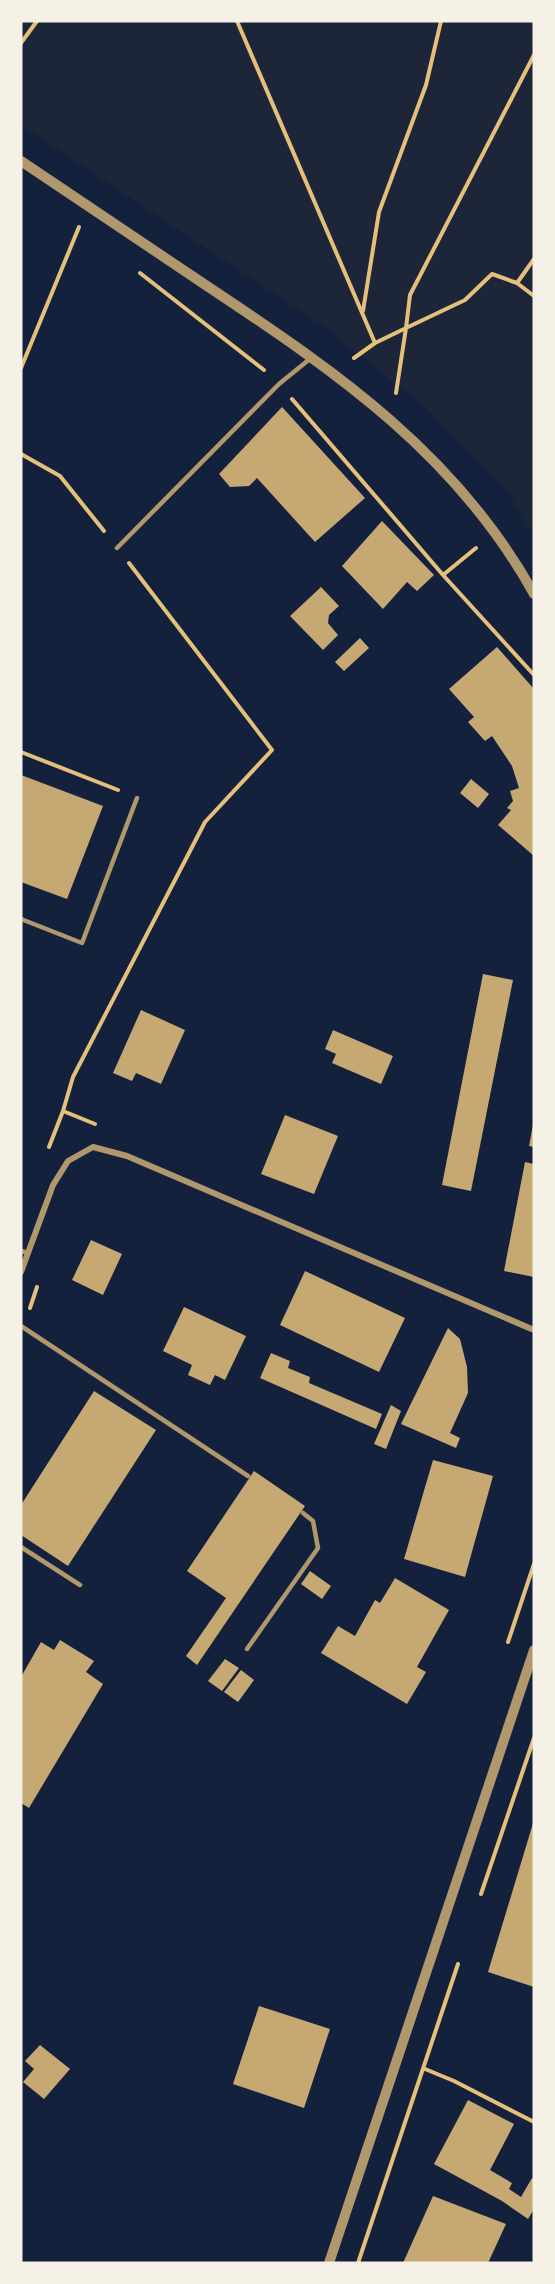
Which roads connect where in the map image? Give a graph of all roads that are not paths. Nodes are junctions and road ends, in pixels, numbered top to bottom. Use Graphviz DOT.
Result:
graph roads {
  1 [pos="21,161"];
  2 [pos="313,356"];
  3 [pos="117,548"];
  4 [pos="534,594"];
  5 [pos="137,798"];
  6 [pos="21,920"];
  7 [pos="24,1252"];
  8 [pos="21,1272"];
  9 [pos="21,1326"];
  10 [pos="534,1330"];
  11 [pos="249,1476"];
  12 [pos="303,1513"];
  13 [pos="21,1547"];
  14 [pos="80,1585"];
  15 [pos="247,1649"];
  16 [pos="534,1650"];
  17 [pos="329,2263"];
  1 -- 2 [label="street"];
  2 -- 3 [label="lane"];
  2 -- 4 [label="street"];
  5 -- 6 [label="lane"];
  7 -- 8 [label="street"];
  7 -- 10 [label="street"];
  9 -- 11 [label="lane"];
  12 -- 15 [label="lane"];
  13 -- 14 [label="lane"];
  16 -- 17 [label="street"];
}
